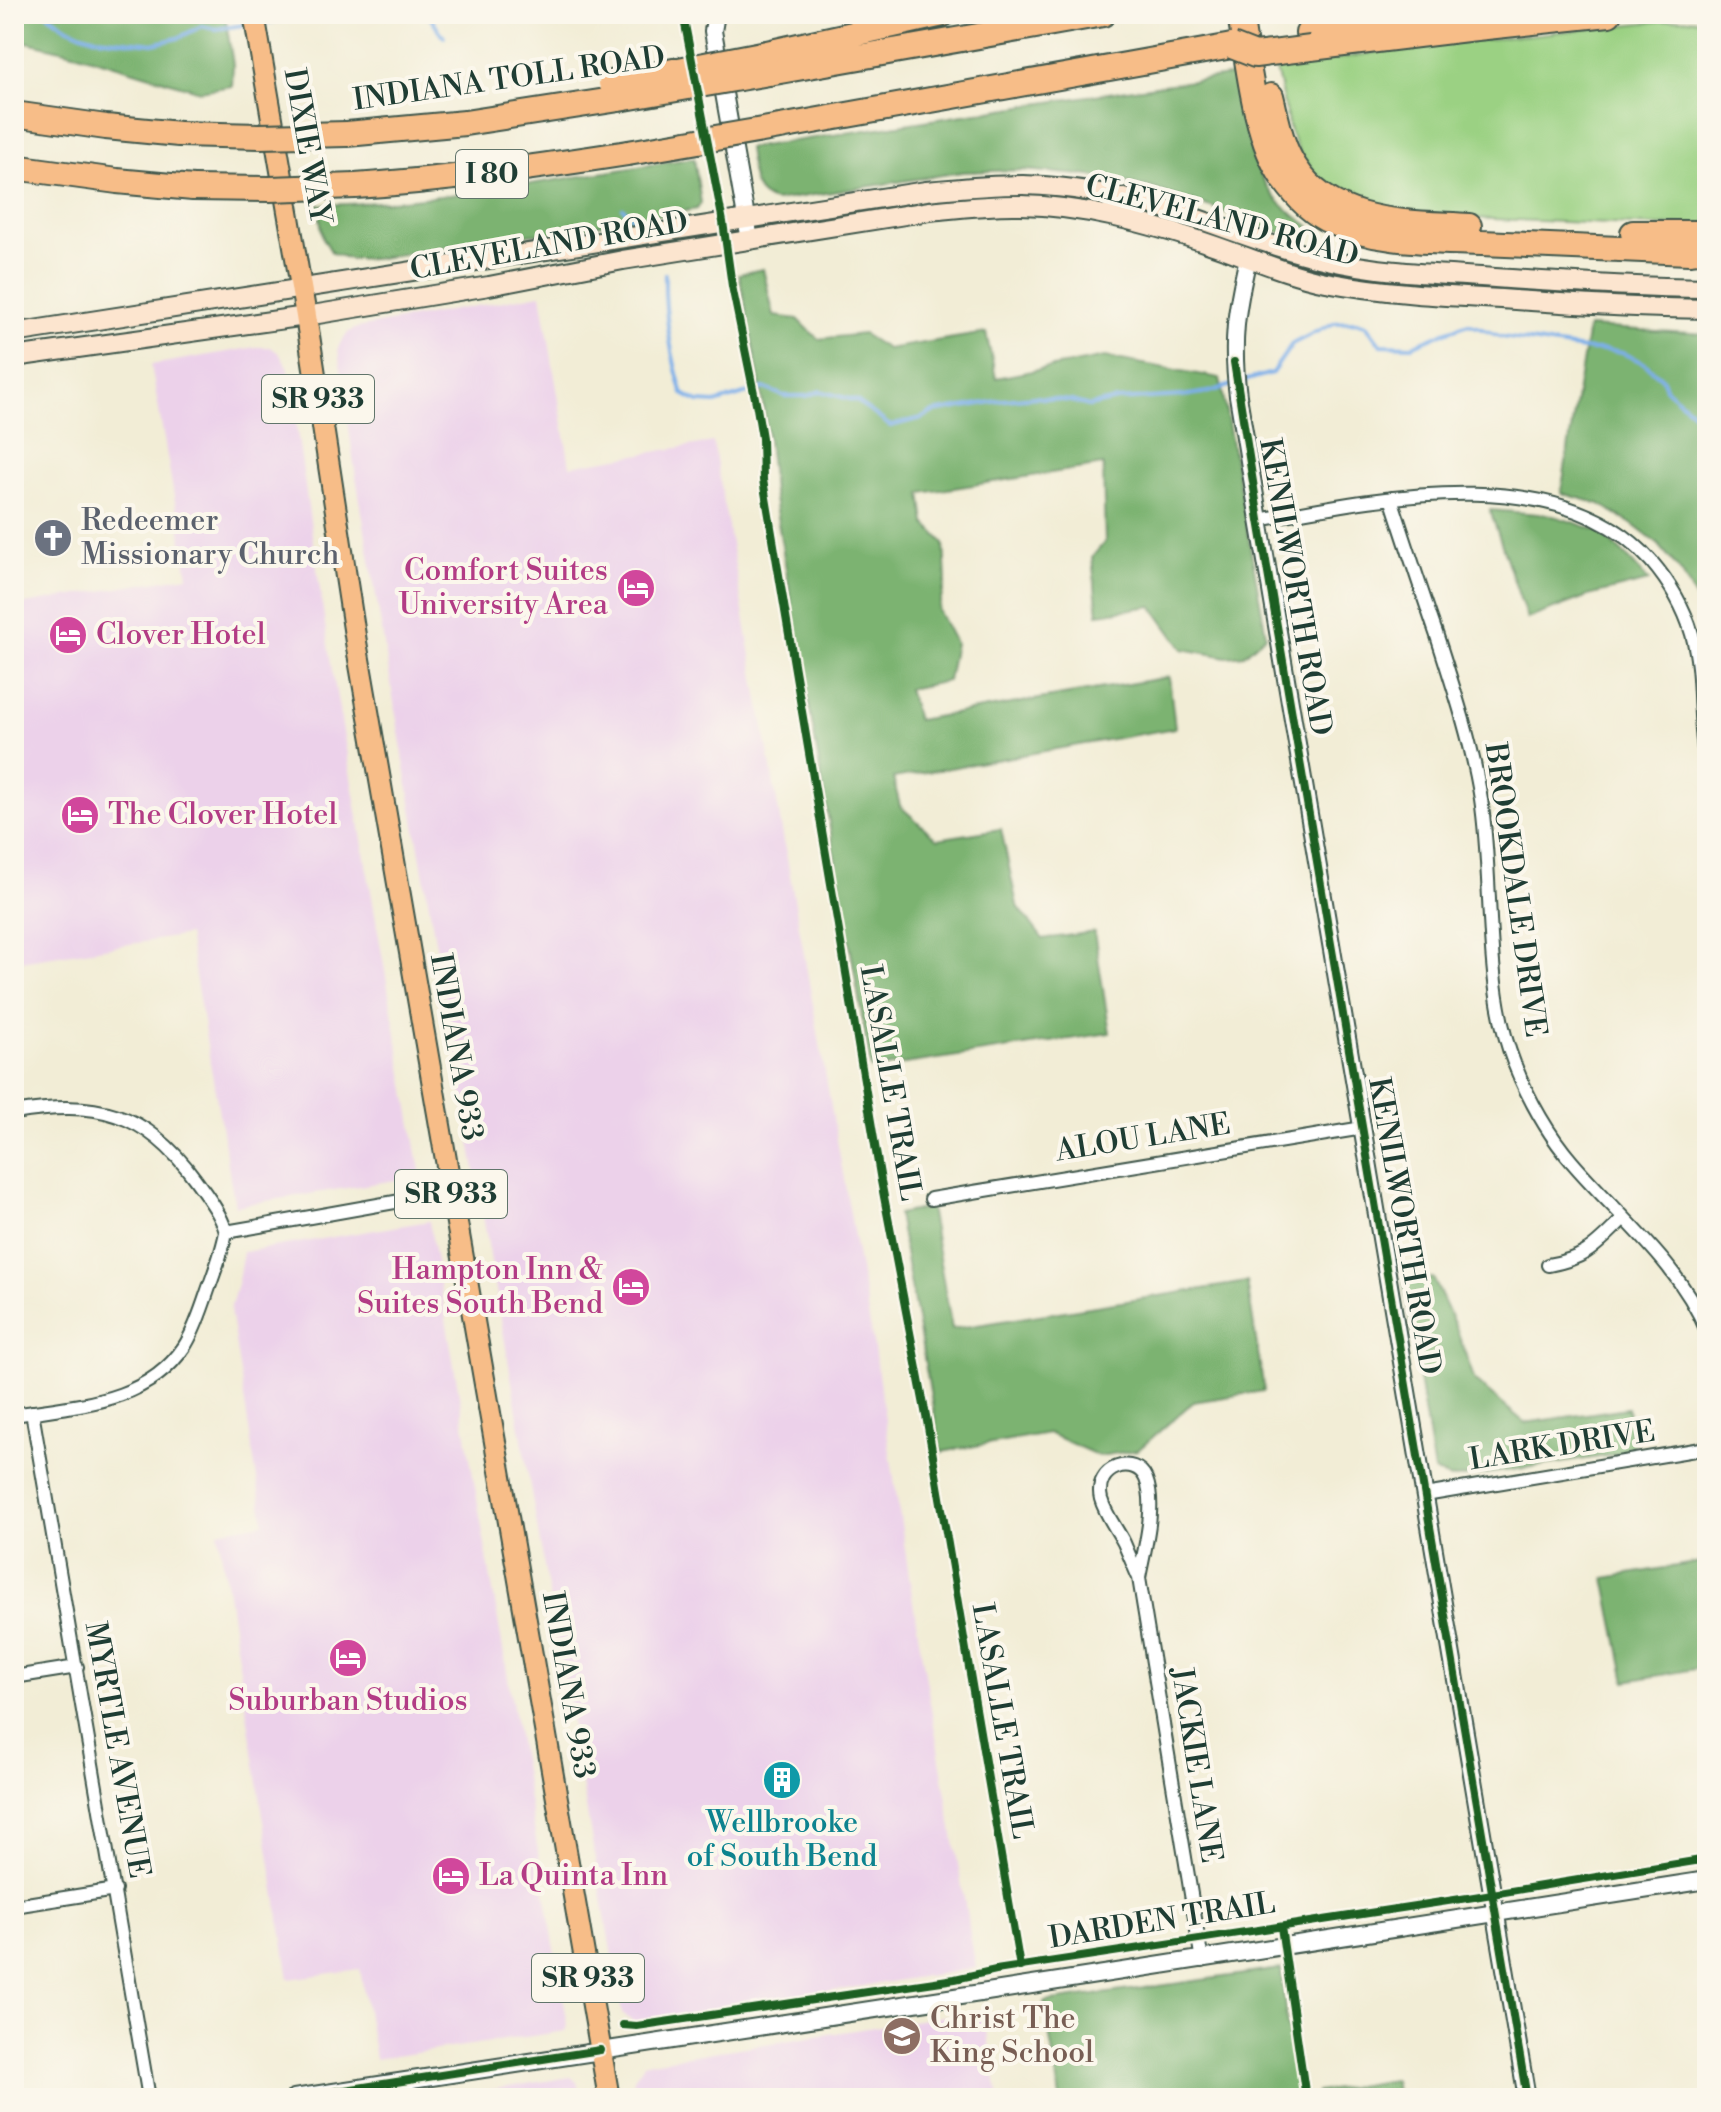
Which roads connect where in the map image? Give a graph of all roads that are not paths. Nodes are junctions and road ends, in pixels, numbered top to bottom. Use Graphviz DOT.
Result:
graph roads {
  1 [pos="254,14"];
  2 [pos="716,14"];
  3 [pos="943,14"];
  4 [pos="1103,14"];
  5 [pos="1240,14"];
  6 [pos="1255,14"];
  7 [pos="1419,14"];
  8 [pos="1609,14"];
  9 [pos="1310,41"];
  10 [pos="768,63"];
  11 [pos="14,114"];
  12 [pos="14,167"];
  13 [pos="746,219"];
  14 [pos="1707,233"];
  15 [pos="750,240"];
  16 [pos="1707,250"];
  17 [pos="1248,258"];
  18 [pos="301,288"];
  19 [pos="1707,288"];
  20 [pos="1707,309"];
  21 [pos="306,316"];
  22 [pos="14,333"];
  23 [pos="14,357"];
  24 [pos="1391,498"];
  25 [pos="1259,520"];
  26 [pos="1707,767"];
  27 [pos="14,1113"];
  28 [pos="1363,1128"];
  29 [pos="451,1192"];
  30 [pos="931,1199"];
  31 [pos="1624,1218"];
  32 [pos="226,1232"];
  33 [pos="1548,1265"];
  34 [pos="1707,1331"];
  35 [pos="32,1412"];
  36 [pos="14,1415"];
  37 [pos="1707,1448"];
  38 [pos="1425,1495"];
  39 [pos="1139,1578"];
  40 [pos="77,1667"];
  41 [pos="14,1677"];
  42 [pos="1707,1880"];
  43 [pos="115,1890"];
  44 [pos="14,1906"];
  45 [pos="1496,1915"];
  46 [pos="1202,1961"];
  47 [pos="600,2050"];
  48 [pos="149,2098"];
  49 [pos="294,2098"];
  50 [pos="609,2098"];
  51 [pos="1527,2098"];
  1 -- 18 [label="main road, DIXIE WAY / SR 933"];
  2 -- 13 [label="street"];
  3 -- 10 [label="highway"];
  4 -- 10 [label="highway, INDIANA TOLL ROAD / I 80"];
  5 -- 16 [label="highway"];
  6 -- 14 [label="highway"];
  7 -- 9 [label="highway"];
  8 -- 9 [label="highway"];
  9 -- 12 [label="highway, I 80, bridge"];
  10 -- 11 [label="highway, INDIANA TOLL ROAD / I 80, bridge"];
  13 -- 15 [label="street"];
  13 -- 18 [label="main road, CLEVELAND ROAD"];
  13 -- 19 [label="main road, CLEVELAND ROAD"];
  15 -- 17 [label="main road, CLEVELAND ROAD"];
  15 -- 21 [label="main road, CLEVELAND ROAD"];
  17 -- 20 [label="main road, CLEVELAND ROAD"];
  17 -- 25 [label="street, KENILWORTH ROAD"];
  18 -- 21 [label="main road, INDIANA 933 / SR 933"];
  18 -- 22 [label="main road, CLEVELAND ROAD"];
  21 -- 23 [label="main road, CLEVELAND ROAD"];
  21 -- 29 [label="main road, INDIANA 933 / SR 933"];
  24 -- 25 [label="street"];
  24 -- 26 [label="street"];
  24 -- 31 [label="street, BROOKDALE DRIVE"];
  25 -- 28 [label="street, KENILWORTH ROAD"];
  27 -- 32 [label="street"];
  28 -- 30 [label="street, ALOU LANE"];
  28 -- 38 [label="street, KENILWORTH ROAD"];
  29 -- 32 [label="street"];
  29 -- 47 [label="main road, INDIANA 933 / SR 933"];
  31 -- 33 [label="street"];
  31 -- 34 [label="street, BROOKDALE DRIVE"];
  32 -- 35 [label="street"];
  35 -- 36 [label="street"];
  35 -- 40 [label="street, MYRTLE AVENUE"];
  37 -- 38 [label="street, LARK DRIVE"];
  38 -- 45 [label="street, KENILWORTH ROAD"];
  39 -- 39 [label="street, JACKIE LANE"];
  39 -- 46 [label="street, JACKIE LANE"];
  40 -- 41 [label="street"];
  40 -- 43 [label="street, MYRTLE AVENUE"];
  42 -- 45 [label="street"];
  43 -- 44 [label="street"];
  43 -- 48 [label="street, MYRTLE AVENUE"];
  45 -- 46 [label="street"];
  45 -- 51 [label="street, KENILWORTH ROAD"];
  46 -- 47 [label="street"];
  47 -- 49 [label="street"];
  47 -- 50 [label="main road, INDIANA 933 / SR 933"];
}
